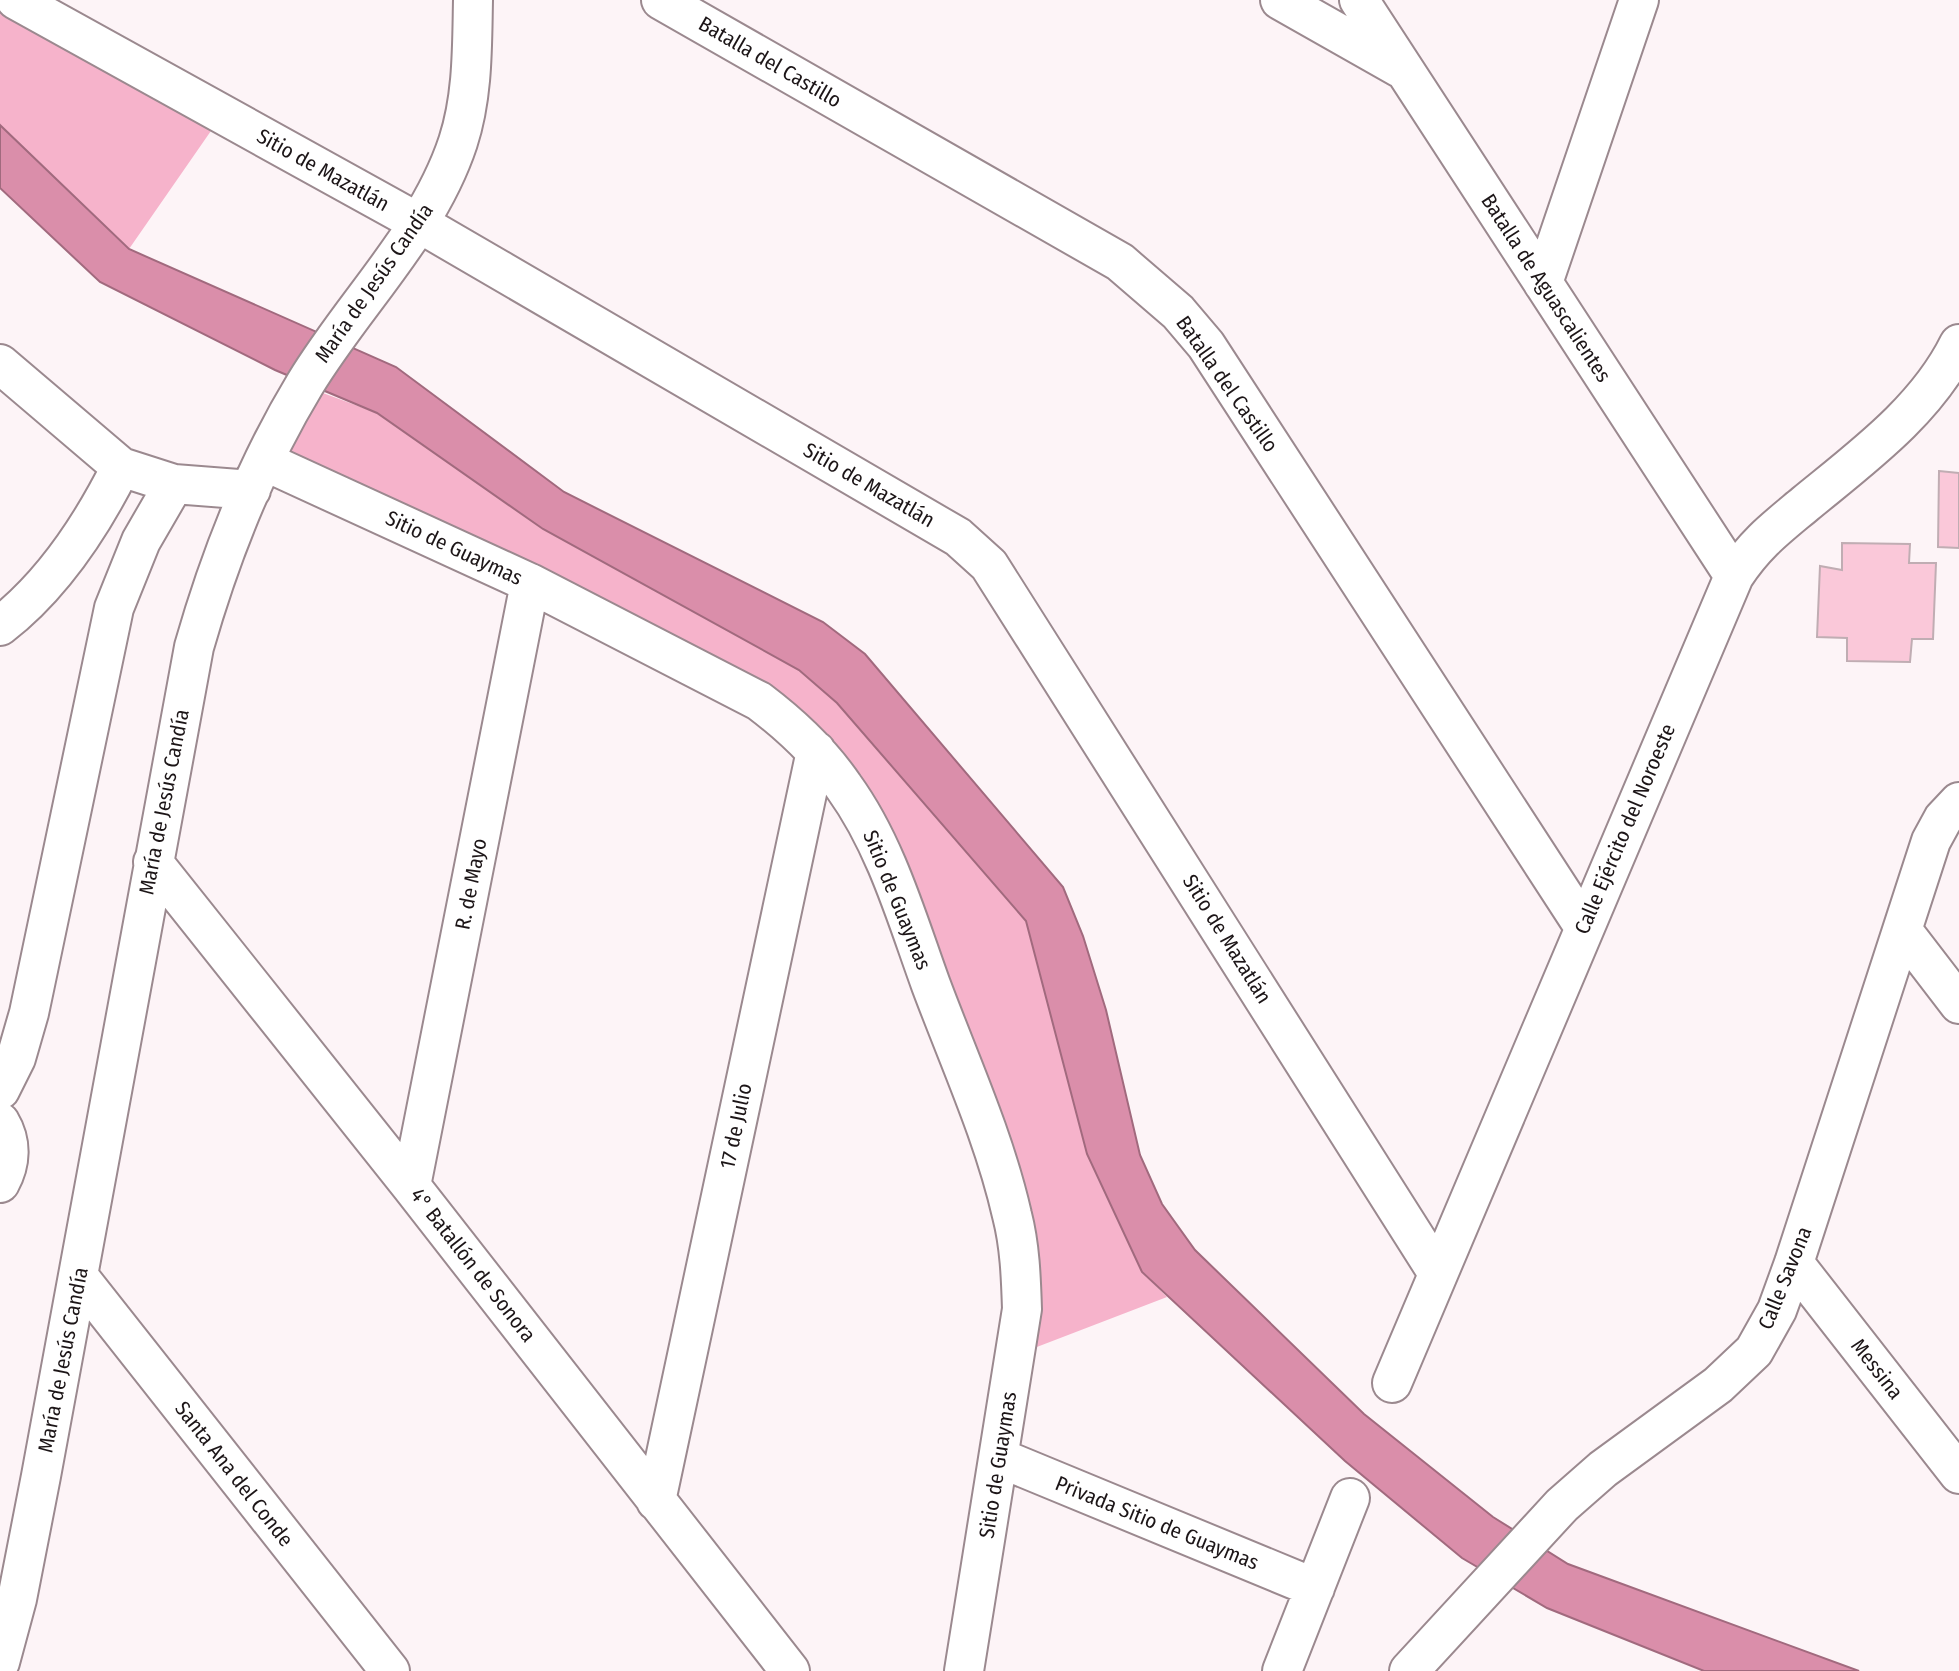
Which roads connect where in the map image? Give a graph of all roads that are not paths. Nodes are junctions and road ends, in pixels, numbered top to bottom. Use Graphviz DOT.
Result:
graph roads {
  1 [pos="16,0"];
  2 [pos="473,0"];
  3 [pos="661,0"];
  4 [pos="1280,0"];
  5 [pos="1359,0"];
  6 [pos="1639,0"];
  7 [pos="80,18"];
  8 [pos="1405,70"];
  9 [pos="419,222"];
  10 [pos="1543,283"];
  11 [pos="1959,344"];
  12 [pos="0,364"];
  13 [pos="121,467"];
  14 [pos="257,475"];
  15 [pos="174,484"];
  16 [pos="1734,576"];
  17 [pos="530,583"];
  18 [pos="0,626"];
  19 [pos="816,751"];
  20 [pos="1959,802"];
  21 [pos="153,862"];
  22 [pos="1584,927"];
  23 [pos="1903,931"];
  24 [pos="1959,1004"];
  25 [pos="0,1090"];
  26 [pos="0,1122"];
  27 [pos="0,1183"];
  28 [pos="411,1186"];
  29 [pos="1794,1263"];
  30 [pos="1437,1272"];
  31 [pos="79,1277"];
  32 [pos="1392,1383"];
  33 [pos="1000,1458"];
  34 [pos="1959,1474"];
  35 [pos="1350,1498"];
  36 [pos="656,1501"];
  37 [pos="1315,1588"];
  38 [pos="0,1662"];
  39 [pos="390,1671"];
  40 [pos="790,1671"];
  41 [pos="964,1671"];
  42 [pos="1282,1671"];
  43 [pos="1409,1671"];
  1 -- 7 [label="street, Sitio de Mazatlán"];
  2 -- 9 [label="street, María de Jesús Candía"];
  3 -- 22 [label="street, Batalla del Castillo"];
  4 -- 8 [label="street"];
  5 -- 8 [label="street, Batalla de Aguascalientes"];
  6 -- 10 [label="street"];
  7 -- 9 [label="street, Sitio de Mazatlán"];
  8 -- 10 [label="street, Batalla de Aguascalientes"];
  9 -- 14 [label="street, María de Jesús Candía"];
  9 -- 30 [label="street, Sitio de Mazatlán"];
  10 -- 16 [label="street, Batalla de Aguascalientes"];
  11 -- 16 [label="street, Calle Ejército del Noroeste"];
  12 -- 13 [label="street"];
  13 -- 15 [label="street"];
  13 -- 18 [label="street"];
  14 -- 15 [label="street"];
  14 -- 17 [label="street, Sitio de Guaymas"];
  14 -- 21 [label="street, María de Jesús Candía"];
  15 -- 25 [label="street"];
  16 -- 22 [label="street, Calle Ejército del Noroeste"];
  17 -- 19 [label="street, Sitio de Guaymas"];
  17 -- 28 [label="street, R. de Mayo"];
  19 -- 33 [label="street, Sitio de Guaymas"];
  19 -- 36 [label="street, 17 de Julio"];
  20 -- 23 [label="street, Calle Savona"];
  21 -- 28 [label="street, 4° Batallón de Sonora"];
  21 -- 31 [label="street, María de Jesús Candía"];
  22 -- 30 [label="street, Calle Ejército del Noroeste"];
  23 -- 24 [label="street"];
  23 -- 29 [label="street, Calle Savona"];
  26 -- 27 [label="street"];
  28 -- 36 [label="street, 4° Batallón de Sonora"];
  29 -- 34 [label="street, Messina"];
  29 -- 43 [label="street, Calle Savona"];
  30 -- 32 [label="street, Calle Ejército del Noroeste"];
  31 -- 38 [label="street, María de Jesús Candía"];
  31 -- 39 [label="street, Santa Ana del Conde"];
  33 -- 37 [label="street, Privada Sitio de Guaymas"];
  33 -- 41 [label="street, Sitio de Guaymas"];
  35 -- 37 [label="street"];
  36 -- 40 [label="street, 4° Batallón de Sonora"];
  37 -- 42 [label="street"];
}
